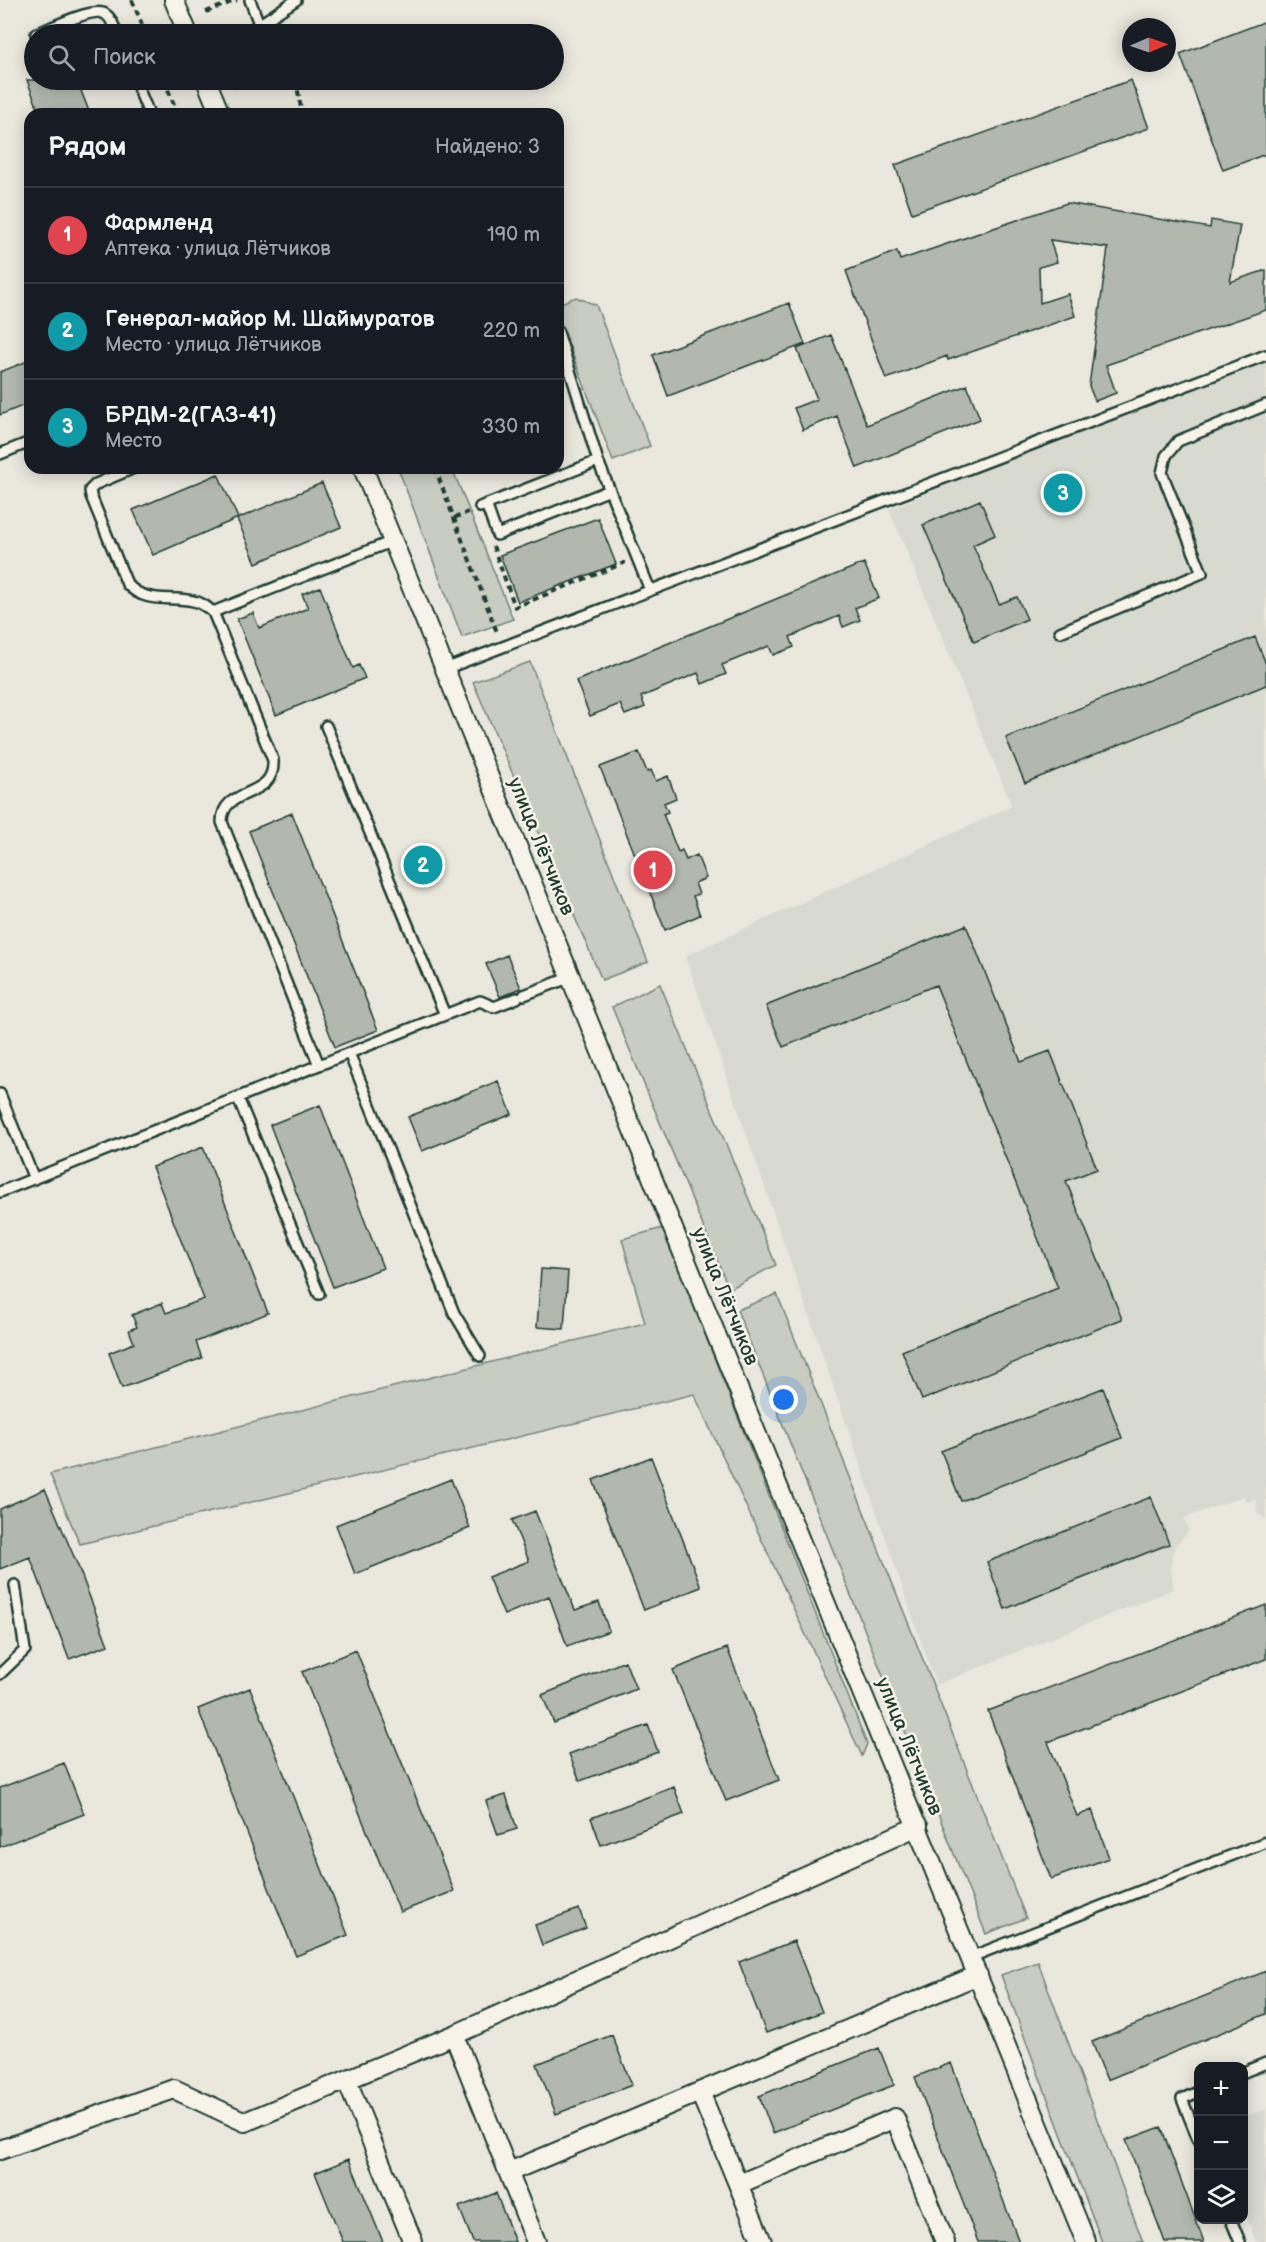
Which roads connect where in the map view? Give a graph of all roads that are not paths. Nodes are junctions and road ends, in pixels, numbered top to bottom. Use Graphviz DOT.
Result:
graph roads {
  1 [pos="174,0"];
  2 [pos="250,0"];
  3 [pos="296,0"];
  4 [pos="62,24"];
  5 [pos="113,24"];
  6 [pos="184,24"];
  7 [pos="259,24"];
  8 [pos="139,90"];
  9 [pos="210,90"];
  10 [pos="147,108"];
  11 [pos="218,108"];
  12 [pos="564,351"];
  13 [pos="1266,355"];
  14 [pos="1266,405"];
  15 [pos="24,444"];
  16 [pos="0,454"];
  17 [pos="598,461"];
  18 [pos="120,474"];
  19 [pos="365,474"];
  20 [pos="610,490"];
  21 [pos="393,541"];
  22 [pos="650,590"];
  23 [pos="213,612"];
  24 [pos="1060,632"];
  25 [pos="445,669"];
  26 [pos="326,726"];
  27 [pos="571,977"];
  28 [pos="445,1015"];
  29 [pos="349,1053"];
  30 [pos="319,1065"];
  31 [pos="0,1094"];
  32 [pos="238,1098"];
  33 [pos="34,1179"];
  34 [pos="0,1192"];
  35 [pos="319,1294"];
  36 [pos="480,1356"];
  37 [pos="15,1585"];
  38 [pos="0,1674"];
  39 [pos="918,1826"];
  40 [pos="1266,1842"];
  41 [pos="971,1957"];
  42 [pos="978,1975"];
  43 [pos="454,2035"];
  44 [pos="1266,2063"];
  45 [pos="1248,2070"];
  46 [pos="347,2081"];
  47 [pos="700,2092"];
  48 [pos="1194,2094"];
  49 [pos="1194,2129"];
  50 [pos="0,2150"];
  51 [pos="509,2172"];
  52 [pos="739,2184"];
  53 [pos="1233,2224"];
  54 [pos="413,2242"];
  55 [pos="536,2242"];
  56 [pos="762,2242"];
  57 [pos="945,2242"];
  58 [pos="1086,2242"];
  59 [pos="1240,2242"];
  1 -- 6 [label="street"];
  2 -- 7 [label="lane"];
  3 -- 7 [label="lane"];
  4 -- 5 [label="lane"];
  8 -- 10 [label="lane"];
  9 -- 11 [label="street"];
  12 -- 17 [label="lane"];
  13 -- 22 [label="lane"];
  14 -- 24 [label="lane"];
  15 -- 16 [label="lane"];
  17 -- 20 [label="lane"];
  17 -- 20 [label="lane"];
  18 -- 23 [label="lane"];
  19 -- 21 [label="street, улица Лётчиков"];
  20 -- 22 [label="lane"];
  21 -- 23 [label="lane"];
  21 -- 25 [label="street, улица Лётчиков"];
  22 -- 25 [label="lane"];
  23 -- 30 [label="lane"];
  25 -- 27 [label="street, улица Лётчиков"];
  26 -- 28 [label="lane"];
  27 -- 28 [label="lane"];
  27 -- 39 [label="street, улица Лётчиков"];
  28 -- 29 [label="lane"];
  29 -- 30 [label="lane"];
  29 -- 36 [label="lane"];
  30 -- 32 [label="lane"];
  31 -- 33 [label="lane"];
  32 -- 33 [label="lane"];
  32 -- 35 [label="lane"];
  33 -- 34 [label="lane"];
  37 -- 38 [label="lane"];
  39 -- 41 [label="street, улица Лётчиков"];
  39 -- 43 [label="street"];
  40 -- 41 [label="lane"];
  41 -- 42 [label="street, улица Лётчиков"];
  42 -- 47 [label="street"];
  42 -- 58 [label="street, улица Лётчиков"];
  43 -- 46 [label="street"];
  43 -- 51 [label="street"];
  44 -- 45 [label="lane"];
  46 -- 50 [label="street"];
  46 -- 54 [label="street"];
  47 -- 51 [label="street"];
  47 -- 52 [label="street"];
  48 -- 49 [label="lane"];
  51 -- 55 [label="street"];
  52 -- 56 [label="street"];
  52 -- 57 [label="street"];
  53 -- 59 [label="lane"];
}
